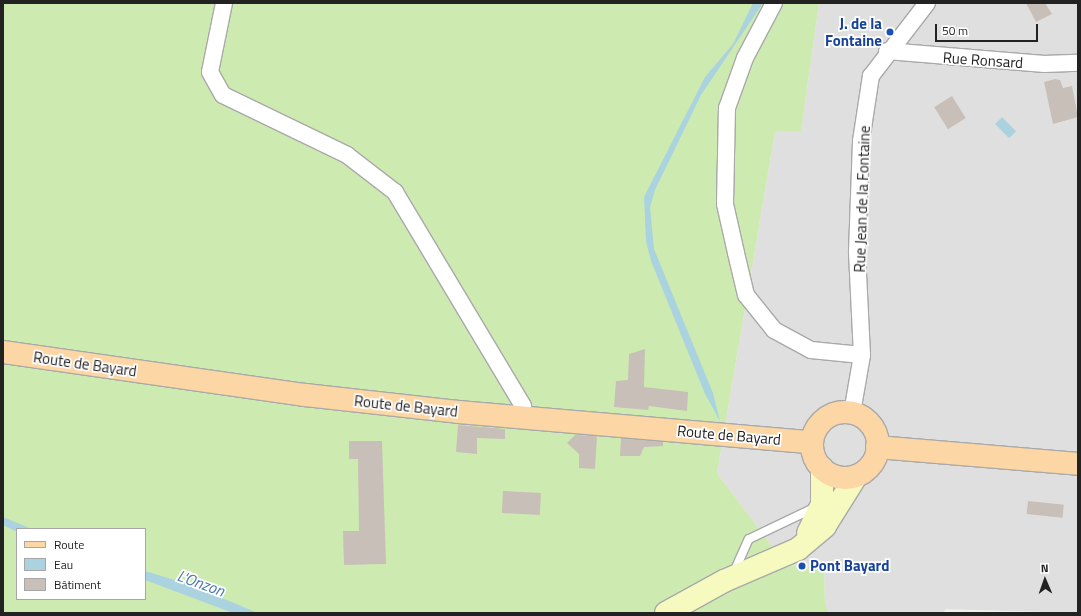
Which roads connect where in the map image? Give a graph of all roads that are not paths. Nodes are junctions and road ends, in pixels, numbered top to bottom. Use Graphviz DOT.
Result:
graph roads {
  1 [pos="224,3"];
  2 [pos="774,3"];
  3 [pos="927,3"];
  4 [pos="887,51"];
  5 [pos="1078,63"];
  6 [pos="3,352"];
  7 [pos="862,355"];
  8 [pos="852,413"];
  9 [pos="524,418"];
  10 [pos="811,442"];
  11 [pos="877,447"];
  12 [pos="1078,464"];
  13 [pos="822,468"];
  14 [pos="855,478"];
  15 [pos="822,504"];
  16 [pos="798,549"];
  17 [pos="728,580"];
  18 [pos="666,613"];
  1 -- 9 [label="street"];
  2 -- 7 [label="street"];
  3 -- 4 [label="street, Rue Jean de la Fontaine"];
  4 -- 5 [label="street, Rue Ronsard"];
  4 -- 7 [label="street, Rue Jean de la Fontaine"];
  6 -- 9 [label="main road, Route de Bayard"];
  7 -- 8 [label="street, Rue Jean de la Fontaine"];
  8 -- 10 [label="main road"];
  8 -- 11 [label="main road"];
  9 -- 10 [label="main road, Route de Bayard"];
  10 -- 13 [label="main road"];
  11 -- 12 [label="main road"];
  11 -- 14 [label="main road"];
  13 -- 14 [label="main road"];
  13 -- 15 [label="main road"];
  14 -- 16 [label="main road"];
  15 -- 16 [label="main road"];
  15 -- 17 [label="lane"];
  16 -- 17 [label="main road"];
  17 -- 18 [label="main road"];
}
